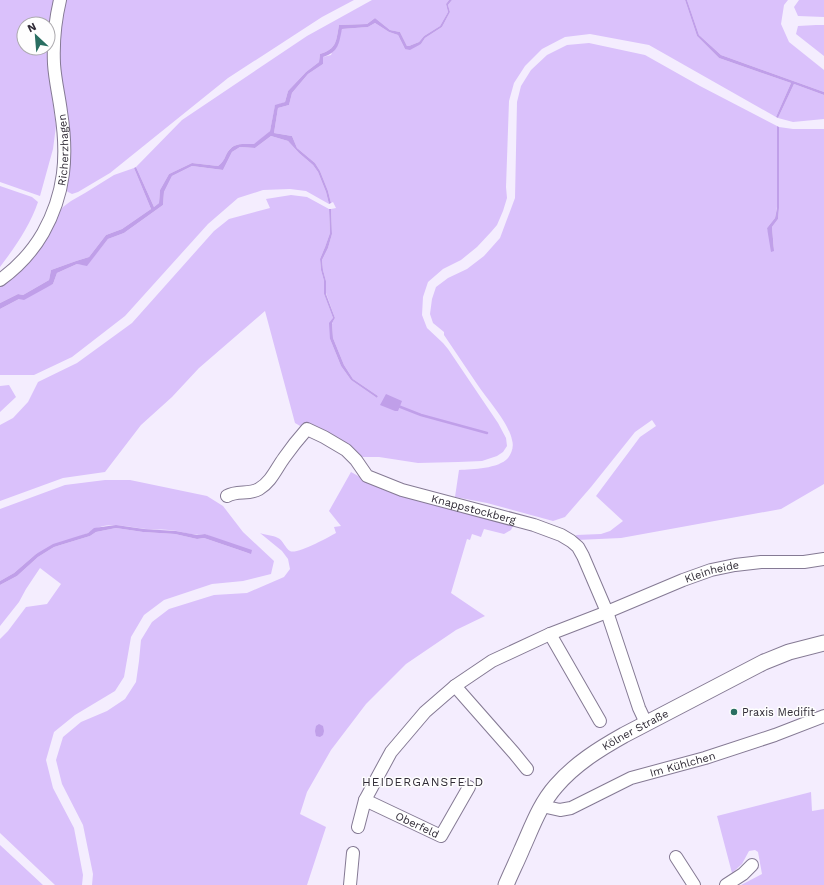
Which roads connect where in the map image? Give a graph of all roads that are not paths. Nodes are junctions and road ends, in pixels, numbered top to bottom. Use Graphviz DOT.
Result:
graph roads {
  1 [pos="60,0"];
  2 [pos="0,280"];
  3 [pos="227,496"];
  4 [pos="824,559"];
  5 [pos="607,612"];
  6 [pos="550,634"];
  7 [pos="824,643"];
  8 [pos="456,686"];
  9 [pos="824,716"];
  10 [pos="600,721"];
  11 [pos="646,723"];
  12 [pos="527,769"];
  13 [pos="469,787"];
  14 [pos="365,800"];
  15 [pos="542,806"];
  16 [pos="358,827"];
  17 [pos="353,853"];
  18 [pos="676,857"];
  19 [pos="752,865"];
  20 [pos="352,884"];
  21 [pos="506,885"];
  22 [pos="694,885"];
  23 [pos="726,885"];
  1 -- 2 [label="street, Richerzhagen"];
  3 -- 5 [label="street, Knappstockberg"];
  4 -- 5 [label="street, Kleinheide"];
  5 -- 6 [label="street, Kleinheide"];
  5 -- 11 [label="street, Knappstockberg"];
  6 -- 8 [label="street, Kleinheide"];
  6 -- 10 [label="street"];
  7 -- 11 [label="main road, Kölner Straße"];
  8 -- 12 [label="street"];
  8 -- 14 [label="street, Kleinheide"];
  9 -- 15 [label="street, Im Kühlchen"];
  11 -- 15 [label="main road, Kölner Straße"];
  13 -- 14 [label="street, Oberfeld"];
  14 -- 16 [label="street, Kleinheide"];
  15 -- 21 [label="main road, Kölner Straße"];
  17 -- 20 [label="street"];
  18 -- 22 [label="street"];
  19 -- 23 [label="street"];
}
